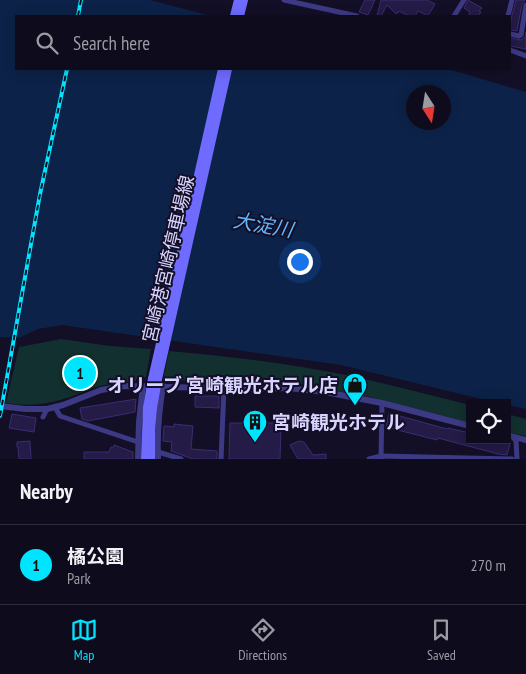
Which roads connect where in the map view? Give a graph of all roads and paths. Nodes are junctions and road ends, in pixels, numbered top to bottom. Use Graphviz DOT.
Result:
graph roads {
  1 [pos="284,0"];
  2 [pos="464,0"];
  3 [pos="512,0"];
  4 [pos="240,3"];
  5 [pos="526,5"];
  6 [pos="234,15"];
  7 [pos="352,15"];
  8 [pos="455,15"];
  9 [pos="508,15"];
  10 [pos="511,34"];
  11 [pos="511,50"];
  12 [pos="526,56"];
  13 [pos="222,70"];
  14 [pos="228,70"];
  15 [pos="143,386"];
  16 [pos="163,386"];
  17 [pos="224,388"];
  18 [pos="382,403"];
  19 [pos="0,406"];
  20 [pos="55,407"];
  21 [pos="47,409"];
  22 [pos="44,417"];
  23 [pos="466,425"];
  24 [pos="148,430"];
  25 [pos="511,436"];
  26 [pos="511,437"];
  27 [pos="526,440"];
  28 [pos="138,442"];
  29 [pos="158,456"];
  30 [pos="381,458"];
  31 [pos="138,459"];
  32 [pos="145,459"];
  33 [pos="151,459"];
  34 [pos="182,459"];
  35 [pos="221,459"];
  36 [pos="369,459"];
  37 [pos="512,459"];
  38 [pos="517,459"];
  1 -- 7 [label="street"];
  2 -- 8 [label="street"];
  3 -- 9 [label="street"];
  4 -- 6 [label="main road"];
  5 -- 10 [label="street"];
  11 -- 12 [label="street"];
  13 -- 24 [label="main road, 宮崎港宮崎停車場線, bridge"];
  14 -- 24 [label="main road, 宮崎港宮崎停車場線, bridge"];
  15 -- 16 [label="street"];
  15 -- 20 [label="street"];
  15 -- 28 [label="street"];
  16 -- 17 [label="street"];
  16 -- 29 [label="street"];
  17 -- 18 [label="street"];
  17 -- 35 [label="street"];
  18 -- 23 [label="street"];
  18 -- 30 [label="street"];
  19 -- 21 [label="street"];
  20 -- 21 [label="street"];
  20 -- 28 [label="street"];
  21 -- 22 [label="street"];
  24 -- 32 [label="main road, 宮崎港宮崎停車場線"];
  24 -- 33 [label="main road, 宮崎港宮崎停車場線"];
  25 -- 27 [label="street"];
  26 -- 38 [label="street"];
  28 -- 31 [label="street"];
  29 -- 34 [label="street"];
  30 -- 36 [label="street"];
  30 -- 37 [label="street"];
}
